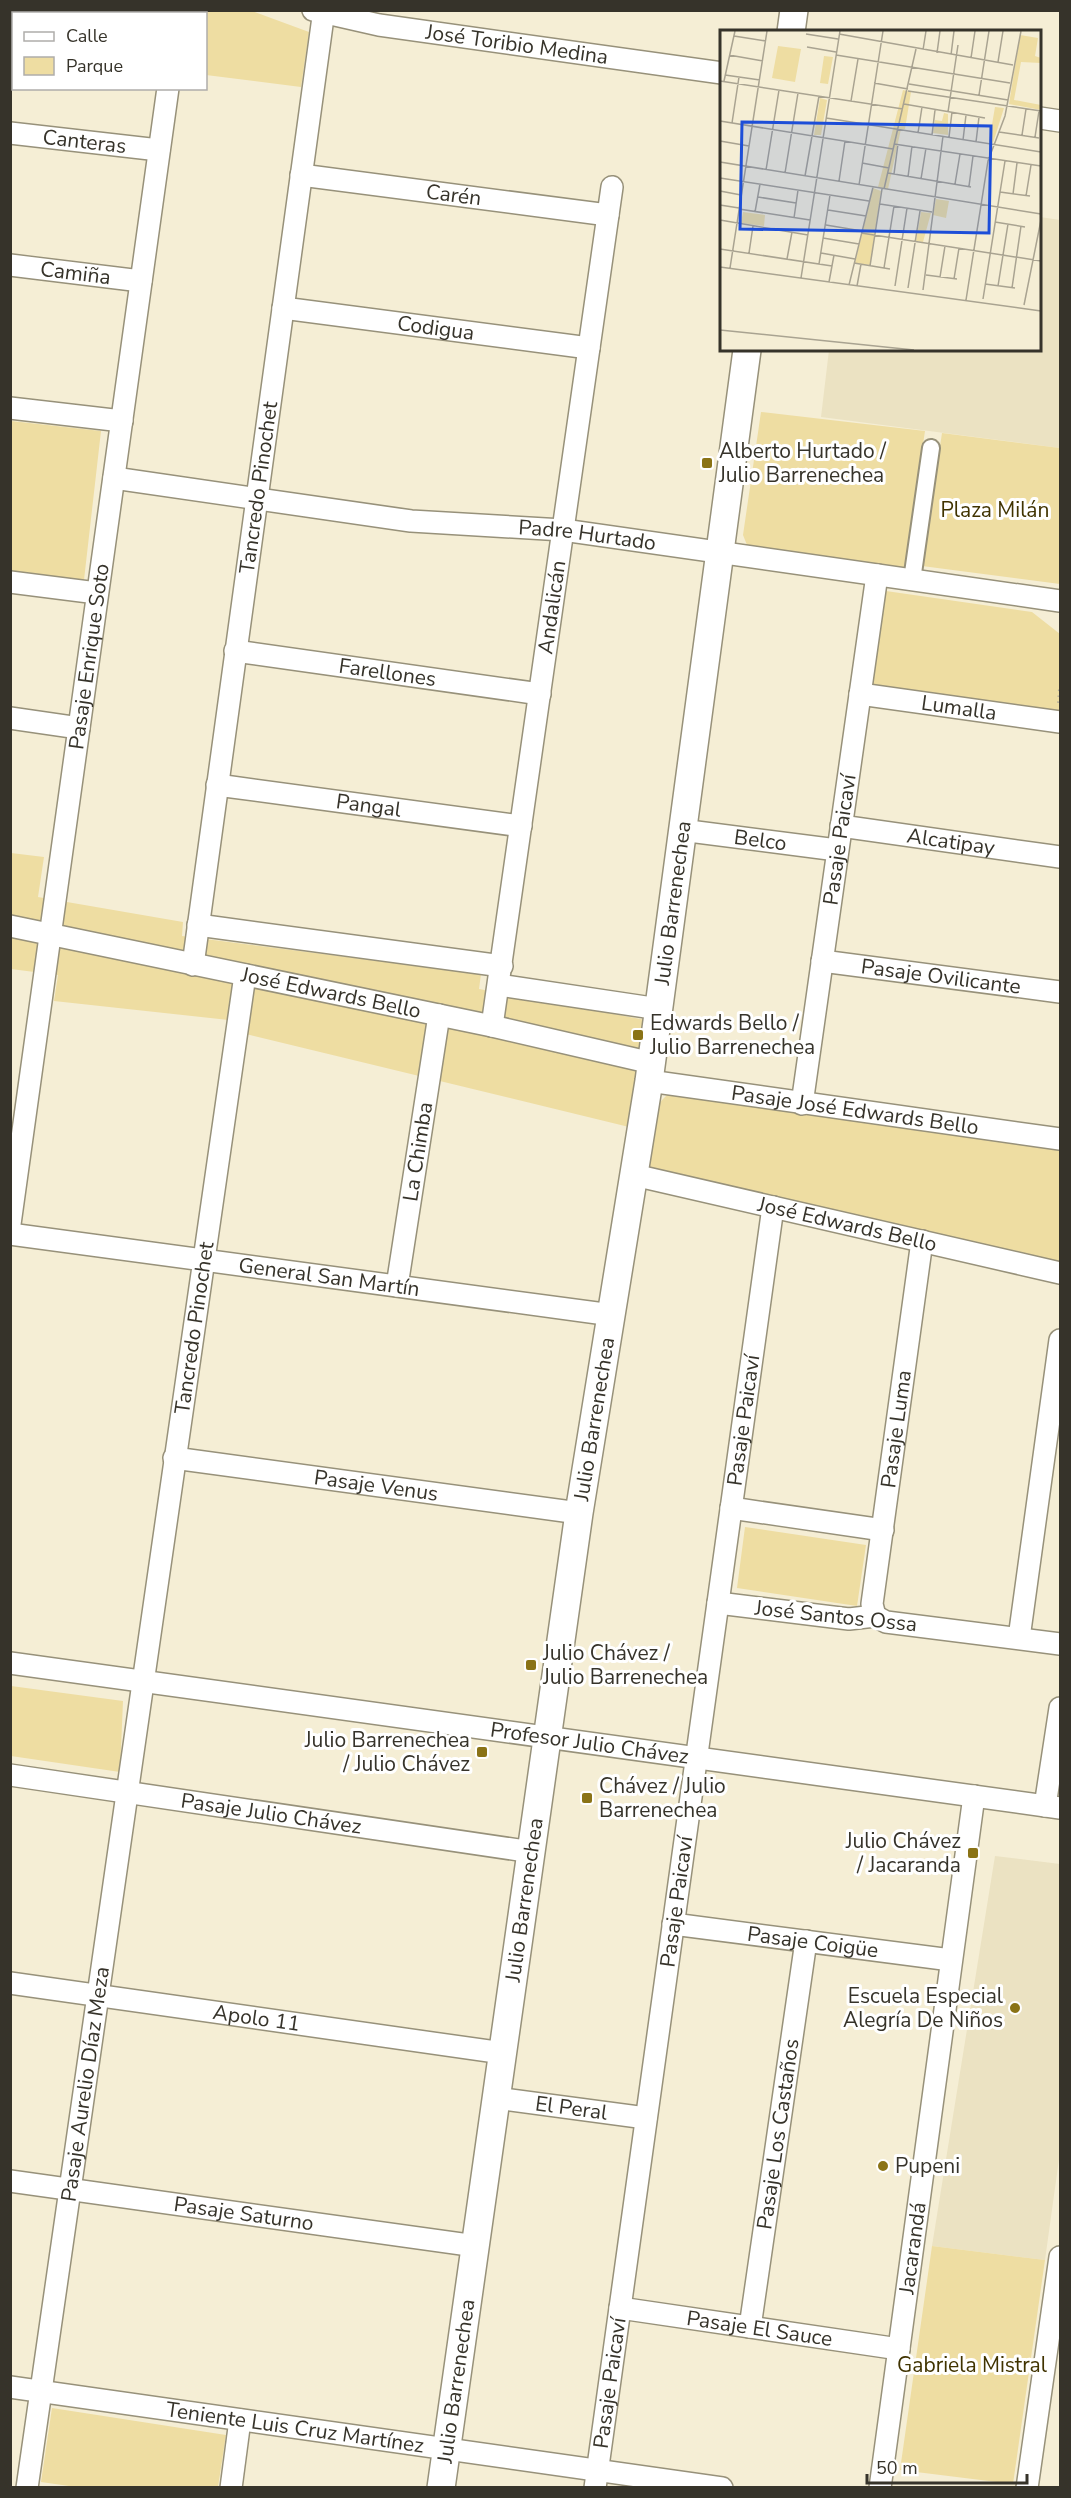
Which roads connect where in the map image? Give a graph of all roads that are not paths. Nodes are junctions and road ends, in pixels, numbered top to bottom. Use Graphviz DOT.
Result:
graph roads {
  1 [pos="794,10"];
  2 [pos="320,12"];
  3 [pos="791,30"];
  4 [pos="720,74"];
  5 [pos="168,90"];
  6 [pos="1041,118"];
  7 [pos="1060,121"];
  8 [pos="10,133"];
  9 [pos="159,150"];
  10 [pos="301,175"];
  11 [pos="612,187"];
  12 [pos="608,215"];
  13 [pos="10,265"];
  14 [pos="141,280"];
  15 [pos="283,308"];
  16 [pos="589,348"];
  17 [pos="747,351"];
  18 [pos="10,408"];
  19 [pos="122,421"];
  20 [pos="931,448"];
  21 [pos="114,478"];
  22 [pos="256,498"];
  23 [pos="563,530"];
  24 [pos="719,552"];
  25 [pos="877,575"];
  26 [pos="912,580"];
  27 [pos="10,582"];
  28 [pos="98,593"];
  29 [pos="1060,601"];
  30 [pos="235,651"];
  31 [pos="540,694"];
  32 [pos="860,694"];
  33 [pos="10,718"];
  34 [pos="1060,722"];
  35 [pos="79,728"];
  36 [pos="217,785"];
  37 [pos="521,826"];
  38 [pos="841,826"];
  39 [pos="681,830"];
  40 [pos="837,850"];
  41 [pos="1060,857"];
  42 [pos="198,925"];
  43 [pos="10,926"];
  44 [pos="50,935"];
  45 [pos="822,961"];
  46 [pos="193,964"];
  47 [pos="245,975"];
  48 [pos="500,976"];
  49 [pos="1060,993"];
  50 [pos="659,1009"];
  51 [pos="439,1015"];
  52 [pos="492,1026"];
  53 [pos="650,1072"];
  54 [pos="802,1104"];
  55 [pos="1060,1138"];
  56 [pos="634,1175"];
  57 [pos="773,1207"];
  58 [pos="10,1224"];
  59 [pos="10,1234"];
  60 [pos="922,1241"];
  61 [pos="203,1260"];
  62 [pos="1060,1273"];
  63 [pos="397,1286"];
  64 [pos="612,1315"];
  65 [pos="1060,1341"];
  66 [pos="174,1458"];
  67 [pos="731,1508"];
  68 [pos="579,1513"];
  69 [pos="882,1530"];
  70 [pos="718,1603"];
  71 [pos="875,1616"];
  72 [pos="1019,1638"];
  73 [pos="1060,1644"];
  74 [pos="10,1663"];
  75 [pos="142,1681"];
  76 [pos="1060,1708"];
  77 [pos="549,1737"];
  78 [pos="696,1758"];
  79 [pos="10,1775"];
  80 [pos="126,1792"];
  81 [pos="974,1796"];
  82 [pos="1053,1807"];
  83 [pos="532,1852"];
  84 [pos="673,1924"];
  85 [pos="806,1941"];
  86 [pos="951,1960"];
  87 [pos="10,1983"];
  88 [pos="97,1996"];
  89 [pos="503,2053"];
  90 [pos="496,2098"];
  91 [pos="646,2118"];
  92 [pos="10,2181"];
  93 [pos="70,2189"];
  94 [pos="476,2246"];
  95 [pos="1060,2257"];
  96 [pos="620,2308"];
  97 [pos="750,2327"];
  98 [pos="899,2349"];
  99 [pos="1052,2370"];
  100 [pos="10,2387"];
  101 [pos="41,2391"];
  102 [pos="240,2420"];
  103 [pos="447,2450"];
  104 [pos="596,2479"];
  105 [pos="27,2487"];
  106 [pos="231,2487"];
  107 [pos="441,2487"];
  108 [pos="722,2487"];
  109 [pos="880,2487"];
  110 [pos="1027,2487"];
  1 -- 3 [label="street"];
  2 -- 4 [label="street, José Toribio Medina"];
  2 -- 10 [label="street, Tancredo Pinochet"];
  5 -- 9 [label="street, Pasaje Enrique Soto"];
  6 -- 7 [label="street"];
  8 -- 9 [label="street, Canteras"];
  9 -- 14 [label="street, Pasaje Enrique Soto"];
  10 -- 12 [label="street, Carén"];
  10 -- 15 [label="street, Tancredo Pinochet"];
  11 -- 12 [label="street, Andalicán"];
  12 -- 16 [label="street, Andalicán"];
  13 -- 14 [label="street, Camiña"];
  14 -- 19 [label="street, Pasaje Enrique Soto"];
  15 -- 16 [label="street, Codigua"];
  15 -- 22 [label="street, Tancredo Pinochet"];
  16 -- 23 [label="street, Andalicán"];
  17 -- 24 [label="street, Julio Barrenechea"];
  18 -- 19 [label="street"];
  19 -- 21 [label="street, Pasaje Enrique Soto"];
  20 -- 26 [label="street"];
  21 -- 22 [label="street, Padre Hurtado"];
  21 -- 28 [label="street, Pasaje Enrique Soto"];
  22 -- 23 [label="street, Padre Hurtado"];
  22 -- 30 [label="street, Tancredo Pinochet"];
  23 -- 24 [label="street, Padre Hurtado"];
  23 -- 31 [label="street, Andalicán"];
  24 -- 25 [label="street, Padre Hurtado"];
  24 -- 39 [label="street, Julio Barrenechea"];
  25 -- 26 [label="street, Padre Hurtado"];
  25 -- 32 [label="street, Pasaje Paicaví"];
  26 -- 29 [label="street, Padre Hurtado"];
  27 -- 28 [label="street"];
  28 -- 35 [label="street, Pasaje Enrique Soto"];
  30 -- 31 [label="street, Farellones"];
  30 -- 36 [label="street, Tancredo Pinochet"];
  31 -- 37 [label="street, Andalicán"];
  32 -- 34 [label="street, Lumalla"];
  32 -- 38 [label="street, Pasaje Paicaví"];
  33 -- 35 [label="street"];
  35 -- 44 [label="street, Pasaje Enrique Soto"];
  36 -- 37 [label="street, Pangal"];
  36 -- 42 [label="street, Tancredo Pinochet"];
  37 -- 48 [label="street, Andalicán"];
  38 -- 40 [label="street, Pasaje Paicaví"];
  38 -- 41 [label="street, Alcatipay"];
  39 -- 40 [label="street, Belco"];
  39 -- 50 [label="street, Julio Barrenechea"];
  40 -- 45 [label="street, Pasaje Paicaví"];
  42 -- 46 [label="street, Tancredo Pinochet"];
  42 -- 48 [label="street, José Edwards Bello"];
  43 -- 44 [label="street, José Edwards Bello"];
  44 -- 46 [label="street, José Edwards Bello"];
  44 -- 58 [label="street, Pasaje Enrique Soto"];
  45 -- 49 [label="street, Pasaje Ovilicante"];
  45 -- 54 [label="street, Pasaje Paicaví"];
  46 -- 47 [label="street, José Edwards Bello"];
  47 -- 51 [label="street, José Edwards Bello"];
  47 -- 61 [label="street, Tancredo Pinochet"];
  48 -- 50 [label="street, José Edwards Bello"];
  48 -- 52 [label="street, Andalicán"];
  50 -- 53 [label="street, Julio Barrenechea"];
  51 -- 52 [label="street, José Edwards Bello"];
  51 -- 63 [label="street, La Chimba"];
  52 -- 53 [label="street, José Edwards Bello"];
  53 -- 54 [label="street, Pasaje José Edwards Bello"];
  53 -- 56 [label="street, Julio Barrenechea"];
  54 -- 55 [label="street, Pasaje José Edwards Bello"];
  56 -- 57 [label="street, José Edwards Bello"];
  56 -- 64 [label="street, Julio Barrenechea"];
  57 -- 60 [label="street, José Edwards Bello"];
  57 -- 67 [label="street, Pasaje Paicaví"];
  59 -- 61 [label="street, General San Martín"];
  60 -- 62 [label="street, José Edwards Bello"];
  60 -- 69 [label="street, Pasaje Luma"];
  61 -- 63 [label="street, General San Martín"];
  61 -- 66 [label="street, Tancredo Pinochet"];
  63 -- 64 [label="street, General San Martín"];
  64 -- 68 [label="street, Julio Barrenechea"];
  65 -- 72 [label="street"];
  66 -- 68 [label="street, Pasaje Venus"];
  66 -- 75 [label="street, Tancredo Pinochet"];
  67 -- 69 [label="street"];
  67 -- 70 [label="street, Pasaje Paicaví"];
  68 -- 77 [label="street, Julio Barrenechea"];
  69 -- 71 [label="street, Pasaje Luma"];
  70 -- 71 [label="street, José Santos Ossa"];
  70 -- 78 [label="street, Pasaje Paicaví"];
  71 -- 72 [label="street, José Santos Ossa"];
  72 -- 73 [label="street, José Santos Ossa"];
  74 -- 75 [label="street, Profesor Julio Chávez"];
  75 -- 77 [label="street, Profesor Julio Chávez"];
  75 -- 80 [label="street, Pasaje Aurelio Díaz Meza"];
  76 -- 82 [label="street"];
  77 -- 78 [label="street, Profesor Julio Chávez"];
  77 -- 83 [label="street, Julio Barrenechea"];
  78 -- 81 [label="street, Profesor Julio Chávez"];
  78 -- 84 [label="street, Pasaje Paicaví"];
  79 -- 80 [label="street, Pasaje Julio Chávez"];
  80 -- 83 [label="street, Pasaje Julio Chávez"];
  80 -- 88 [label="street, Pasaje Aurelio Díaz Meza"];
  81 -- 82 [label="street, Profesor Julio Chávez"];
  81 -- 86 [label="street, Jacarandá"];
  83 -- 89 [label="street, Julio Barrenechea"];
  84 -- 85 [label="street, Pasaje Coigüe"];
  84 -- 91 [label="street, Pasaje Paicaví"];
  85 -- 86 [label="street, Pasaje Coigüe"];
  85 -- 97 [label="street, Pasaje Los Castaños"];
  86 -- 98 [label="street, Jacarandá"];
  87 -- 88 [label="street, Apolo 11"];
  88 -- 89 [label="street, Apolo 11"];
  88 -- 93 [label="street, Pasaje Aurelio Díaz Meza"];
  89 -- 90 [label="street, Julio Barrenechea"];
  90 -- 91 [label="street, El Peral"];
  90 -- 94 [label="street, Julio Barrenechea"];
  91 -- 96 [label="street, Pasaje Paicaví"];
  92 -- 93 [label="street, Pasaje Saturno"];
  93 -- 94 [label="street, Pasaje Saturno"];
  93 -- 101 [label="street, Pasaje Aurelio Díaz Meza"];
  94 -- 103 [label="street, Julio Barrenechea"];
  95 -- 99 [label="street"];
  96 -- 97 [label="street, Pasaje El Sauce"];
  96 -- 104 [label="street, Pasaje Paicaví"];
  97 -- 98 [label="street, Pasaje El Sauce"];
  98 -- 109 [label="street, Jacarandá"];
  99 -- 110 [label="street"];
  100 -- 101 [label="street, Teniente Luis Cruz Martínez"];
  101 -- 102 [label="street, Teniente Luis Cruz Martínez"];
  101 -- 105 [label="street, Pasaje Aurelio Díaz Meza"];
  102 -- 103 [label="street, Teniente Luis Cruz Martínez"];
  102 -- 106 [label="street"];
  103 -- 104 [label="street, Teniente Luis Cruz Martínez"];
  103 -- 107 [label="street, Julio Barrenechea"];
  104 -- 108 [label="street, Teniente Luis Cruz Martínez"];
}
